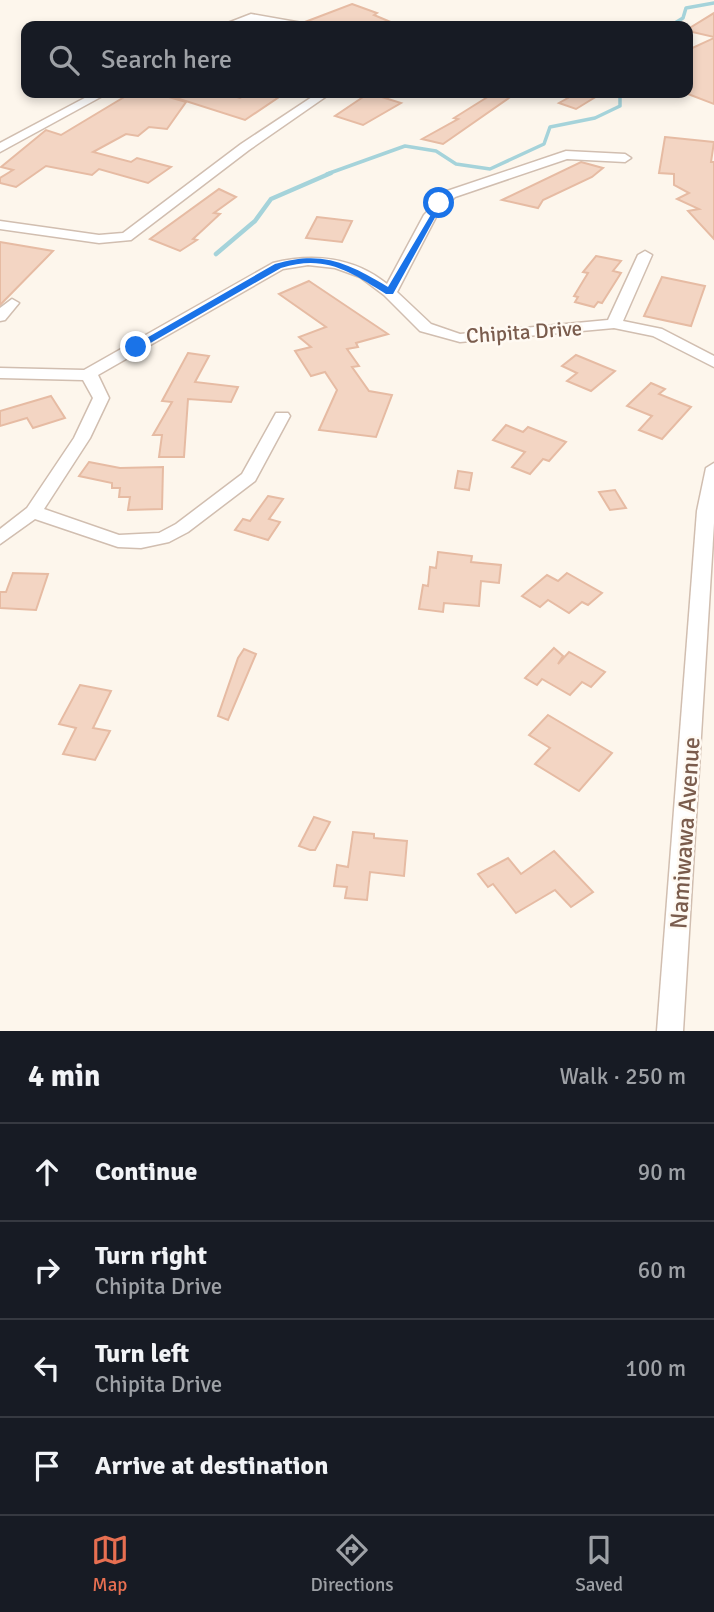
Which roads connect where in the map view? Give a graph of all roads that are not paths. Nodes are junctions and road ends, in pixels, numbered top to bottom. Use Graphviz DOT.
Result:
graph roads {
  1 [pos="239,21"];
  2 [pos="274,21"];
  3 [pos="93,98"];
  4 [pos="318,98"];
  5 [pos="0,148"];
  6 [pos="625,158"];
  7 [pos="0,225"];
  8 [pos="645,255"];
  9 [pos="390,292"];
  10 [pos="12,303"];
  11 [pos="0,317"];
  12 [pos="614,324"];
  13 [pos="714,362"];
  14 [pos="0,373"];
  15 [pos="87,374"];
  16 [pos="282,416"];
  17 [pos="714,468"];
  18 [pos="33,512"];
  19 [pos="0,538"];
  20 [pos="670,1031"];
  1 -- 2 [label="street"];
  3 -- 5 [label="street"];
  4 -- 7 [label="street"];
  6 -- 9 [label="street"];
  8 -- 12 [label="street"];
  9 -- 12 [label="street, Chipita Drive"];
  9 -- 15 [label="street, Chipita Drive"];
  10 -- 11 [label="street"];
  12 -- 13 [label="street, Chipita Drive"];
  14 -- 15 [label="street"];
  15 -- 18 [label="street"];
  16 -- 18 [label="street"];
  17 -- 20 [label="street, Namiwawa Avenue"];
  18 -- 19 [label="street"];
}
